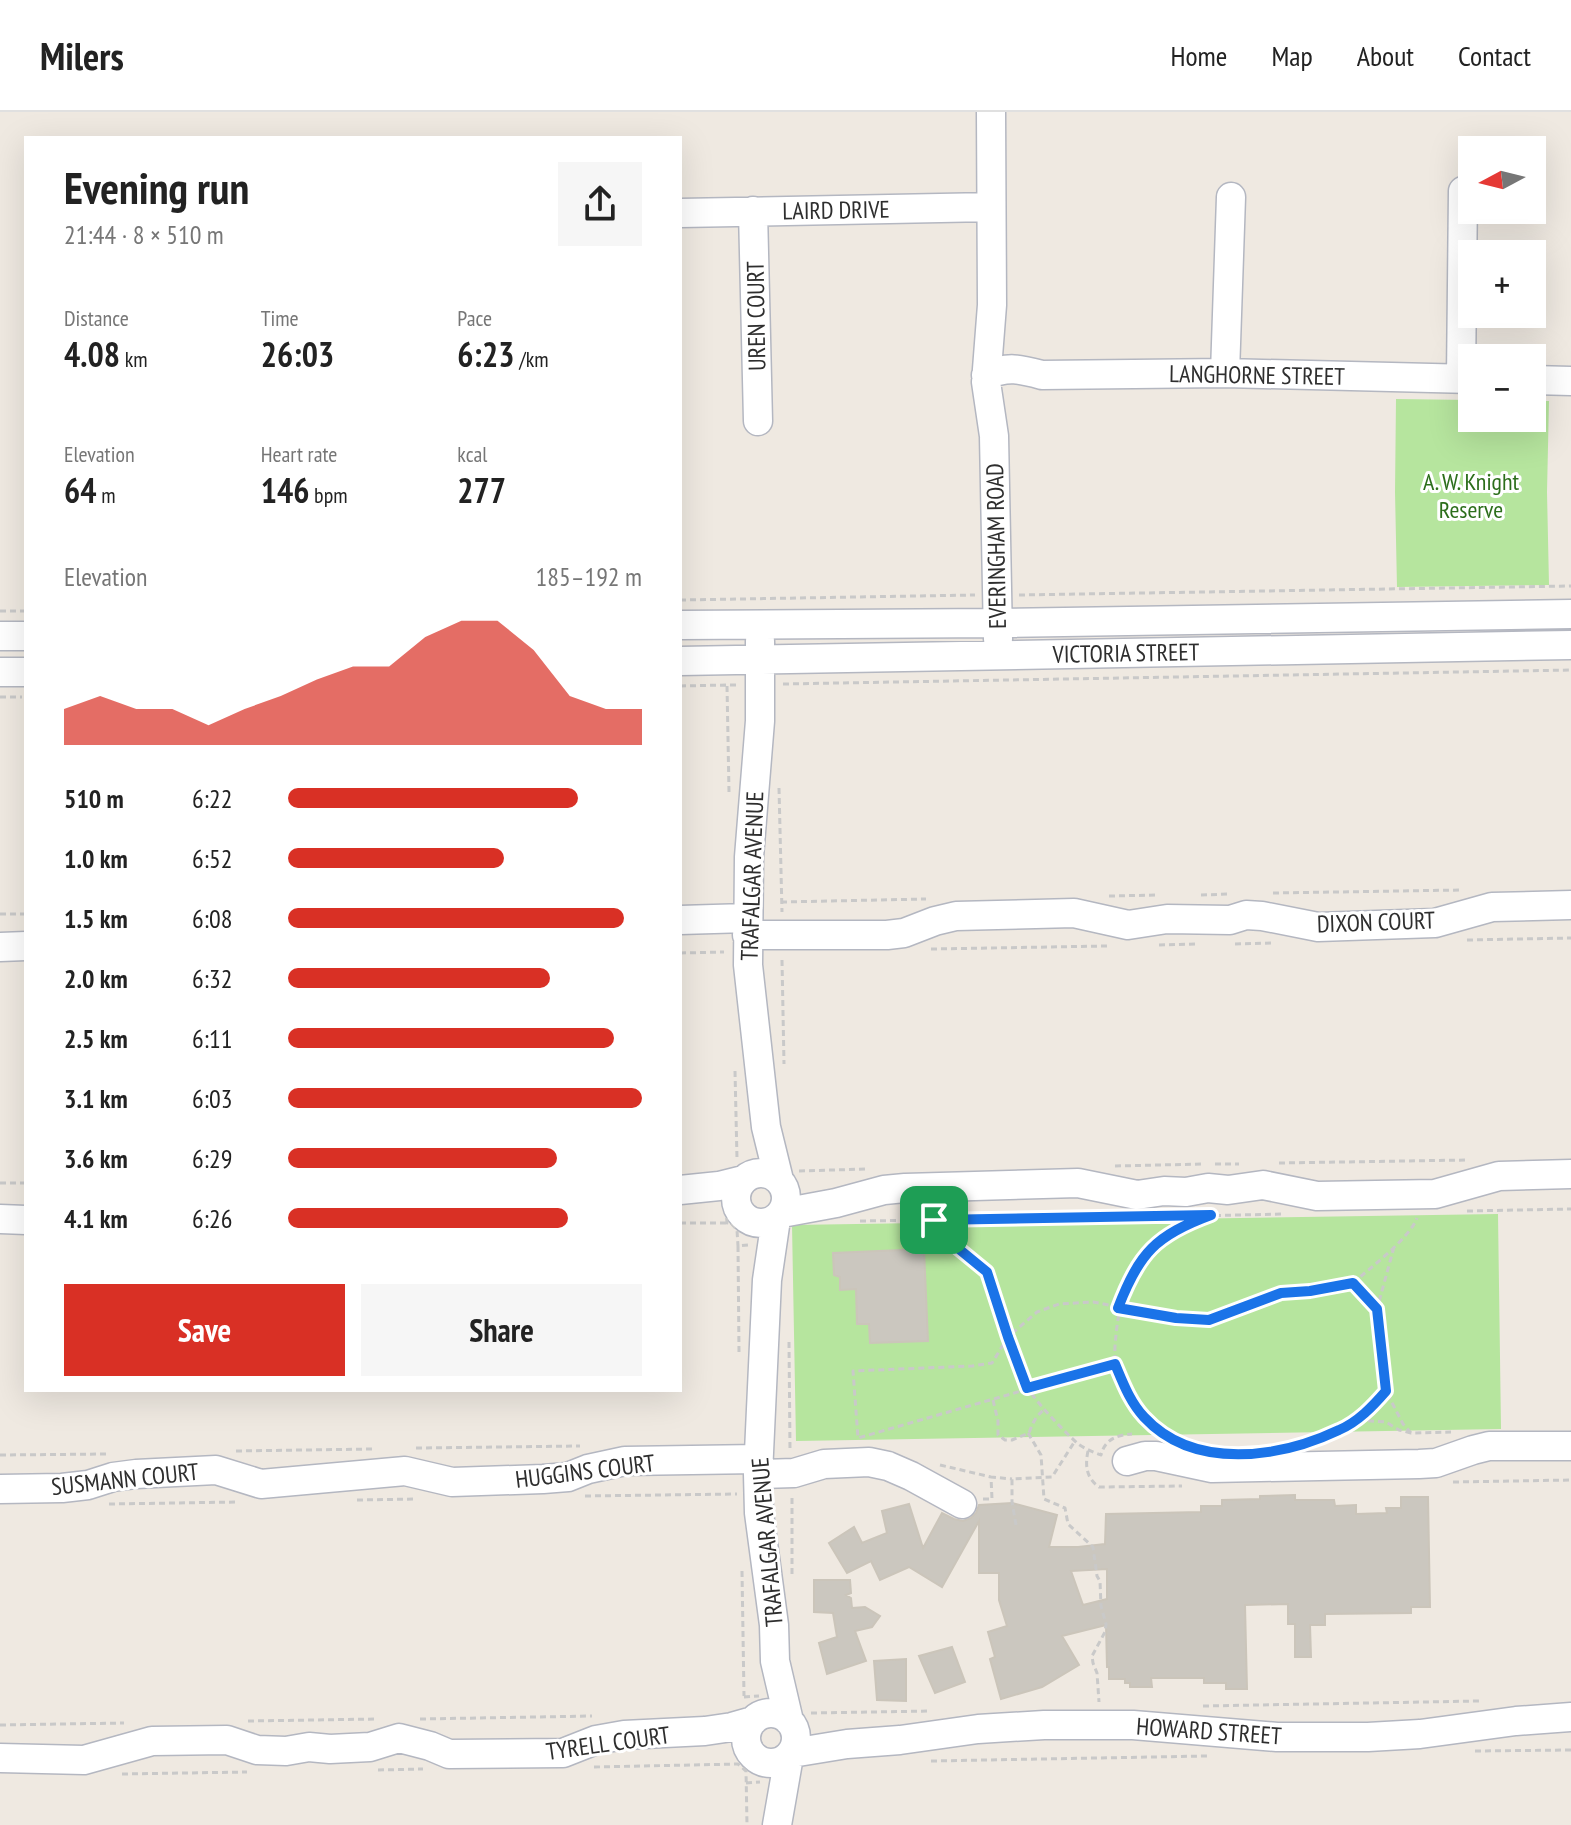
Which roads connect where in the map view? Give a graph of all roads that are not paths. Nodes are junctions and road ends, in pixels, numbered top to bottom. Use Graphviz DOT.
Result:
graph roads {
  1 [pos="991,112"];
  2 [pos="1231,197"];
  3 [pos="991,207"];
  4 [pos="753,211"];
  5 [pos="682,213"];
  6 [pos="1464,224"];
  7 [pos="1465,344"];
  8 [pos="1225,373"];
  9 [pos="996,375"];
  10 [pos="1458,378"];
  11 [pos="1546,380"];
  12 [pos="1571,381"];
  13 [pos="758,421"];
  14 [pos="997,609"];
  15 [pos="1571,614"];
  16 [pos="760,624"];
  17 [pos="682,625"];
  18 [pos="0,636"];
  19 [pos="24,636"];
  20 [pos="1571,645"];
  21 [pos="999,656"];
  22 [pos="760,659"];
  23 [pos="682,661"];
  24 [pos="0,672"];
  25 [pos="24,672"];
  26 [pos="1571,905"];
  27 [pos="682,920"];
  28 [pos="742,935"];
  29 [pos="24,946"];
  30 [pos="0,947"];
  31 [pos="766,1127"];
  32 [pos="1567,1176"];
  33 [pos="747,1178"];
  34 [pos="689,1190"];
  35 [pos="783,1194"];
  36 [pos="738,1218"];
  37 [pos="0,1219"];
  38 [pos="24,1220"];
  39 [pos="767,1280"];
  40 [pos="1571,1446"];
  41 [pos="1127,1461"];
  42 [pos="752,1464"];
  43 [pos="296,1480"];
  44 [pos="0,1489"];
  45 [pos="972,1502"];
  46 [pos="775,1661"];
  47 [pos="752,1711"];
  48 [pos="1571,1717"];
  49 [pos="790,1722"];
  50 [pos="705,1731"];
  51 [pos="847,1744"];
  52 [pos="790,1755"];
  53 [pos="753,1756"];
  54 [pos="0,1758"];
  55 [pos="776,1825"];
  1 -- 3 [label="street, EVERINGHAM ROAD"];
  2 -- 8 [label="street"];
  3 -- 4 [label="street, LAIRD DRIVE"];
  3 -- 9 [label="street, EVERINGHAM ROAD"];
  4 -- 5 [label="street, LAIRD DRIVE"];
  4 -- 13 [label="street, UREN COURT"];
  6 -- 7 [label="street"];
  8 -- 9 [label="street, LANGHORNE STREET"];
  8 -- 10 [label="street, LANGHORNE STREET"];
  9 -- 14 [label="street, EVERINGHAM ROAD"];
  11 -- 12 [label="street"];
  14 -- 15 [label="street, VICTORIA STREET"];
  14 -- 16 [label="street, VICTORIA STREET"];
  14 -- 21 [label="street, EVERINGHAM ROAD"];
  16 -- 17 [label="street, VICTORIA STREET"];
  16 -- 22 [label="street, TRAFALGAR AVENUE"];
  18 -- 19 [label="street"];
  20 -- 21 [label="street, VICTORIA STREET"];
  21 -- 22 [label="street, VICTORIA STREET"];
  22 -- 23 [label="street, VICTORIA STREET"];
  22 -- 28 [label="street, TRAFALGAR AVENUE"];
  24 -- 25 [label="street"];
  26 -- 28 [label="street, DIXON COURT"];
  27 -- 28 [label="street, DIXON COURT"];
  28 -- 31 [label="street, TRAFALGAR AVENUE"];
  29 -- 30 [label="street"];
  31 -- 33 [label="street, TRAFALGAR AVENUE"];
  31 -- 35 [label="street, TRAFALGAR AVENUE"];
  32 -- 35 [label="street"];
  33 -- 34 [label="street"];
  33 -- 35 [label="street"];
  33 -- 36 [label="street"];
  34 -- 36 [label="street"];
  35 -- 36 [label="street"];
  35 -- 39 [label="street, TRAFALGAR AVENUE"];
  36 -- 39 [label="street, TRAFALGAR AVENUE"];
  37 -- 38 [label="street"];
  39 -- 42 [label="street, TRAFALGAR AVENUE"];
  40 -- 41 [label="street"];
  42 -- 43 [label="street, HUGGINS COURT"];
  42 -- 45 [label="street, HUGGINS COURT"];
  42 -- 46 [label="street, TRAFALGAR AVENUE"];
  43 -- 44 [label="street, SUSMANN COURT"];
  46 -- 47 [label="street, TRAFALGAR AVENUE"];
  46 -- 49 [label="street, TRAFALGAR AVENUE"];
  47 -- 49 [label="street"];
  47 -- 50 [label="street, TYRELL COURT"];
  47 -- 53 [label="street"];
  48 -- 51 [label="street, HOWARD STREET"];
  49 -- 51 [label="street, HOWARD STREET"];
  49 -- 52 [label="street"];
  50 -- 53 [label="street, TYRELL COURT"];
  50 -- 54 [label="street, TYRELL COURT"];
  51 -- 52 [label="street, HOWARD STREET"];
  52 -- 53 [label="street"];
  52 -- 55 [label="street"];
  53 -- 55 [label="street"];
}
